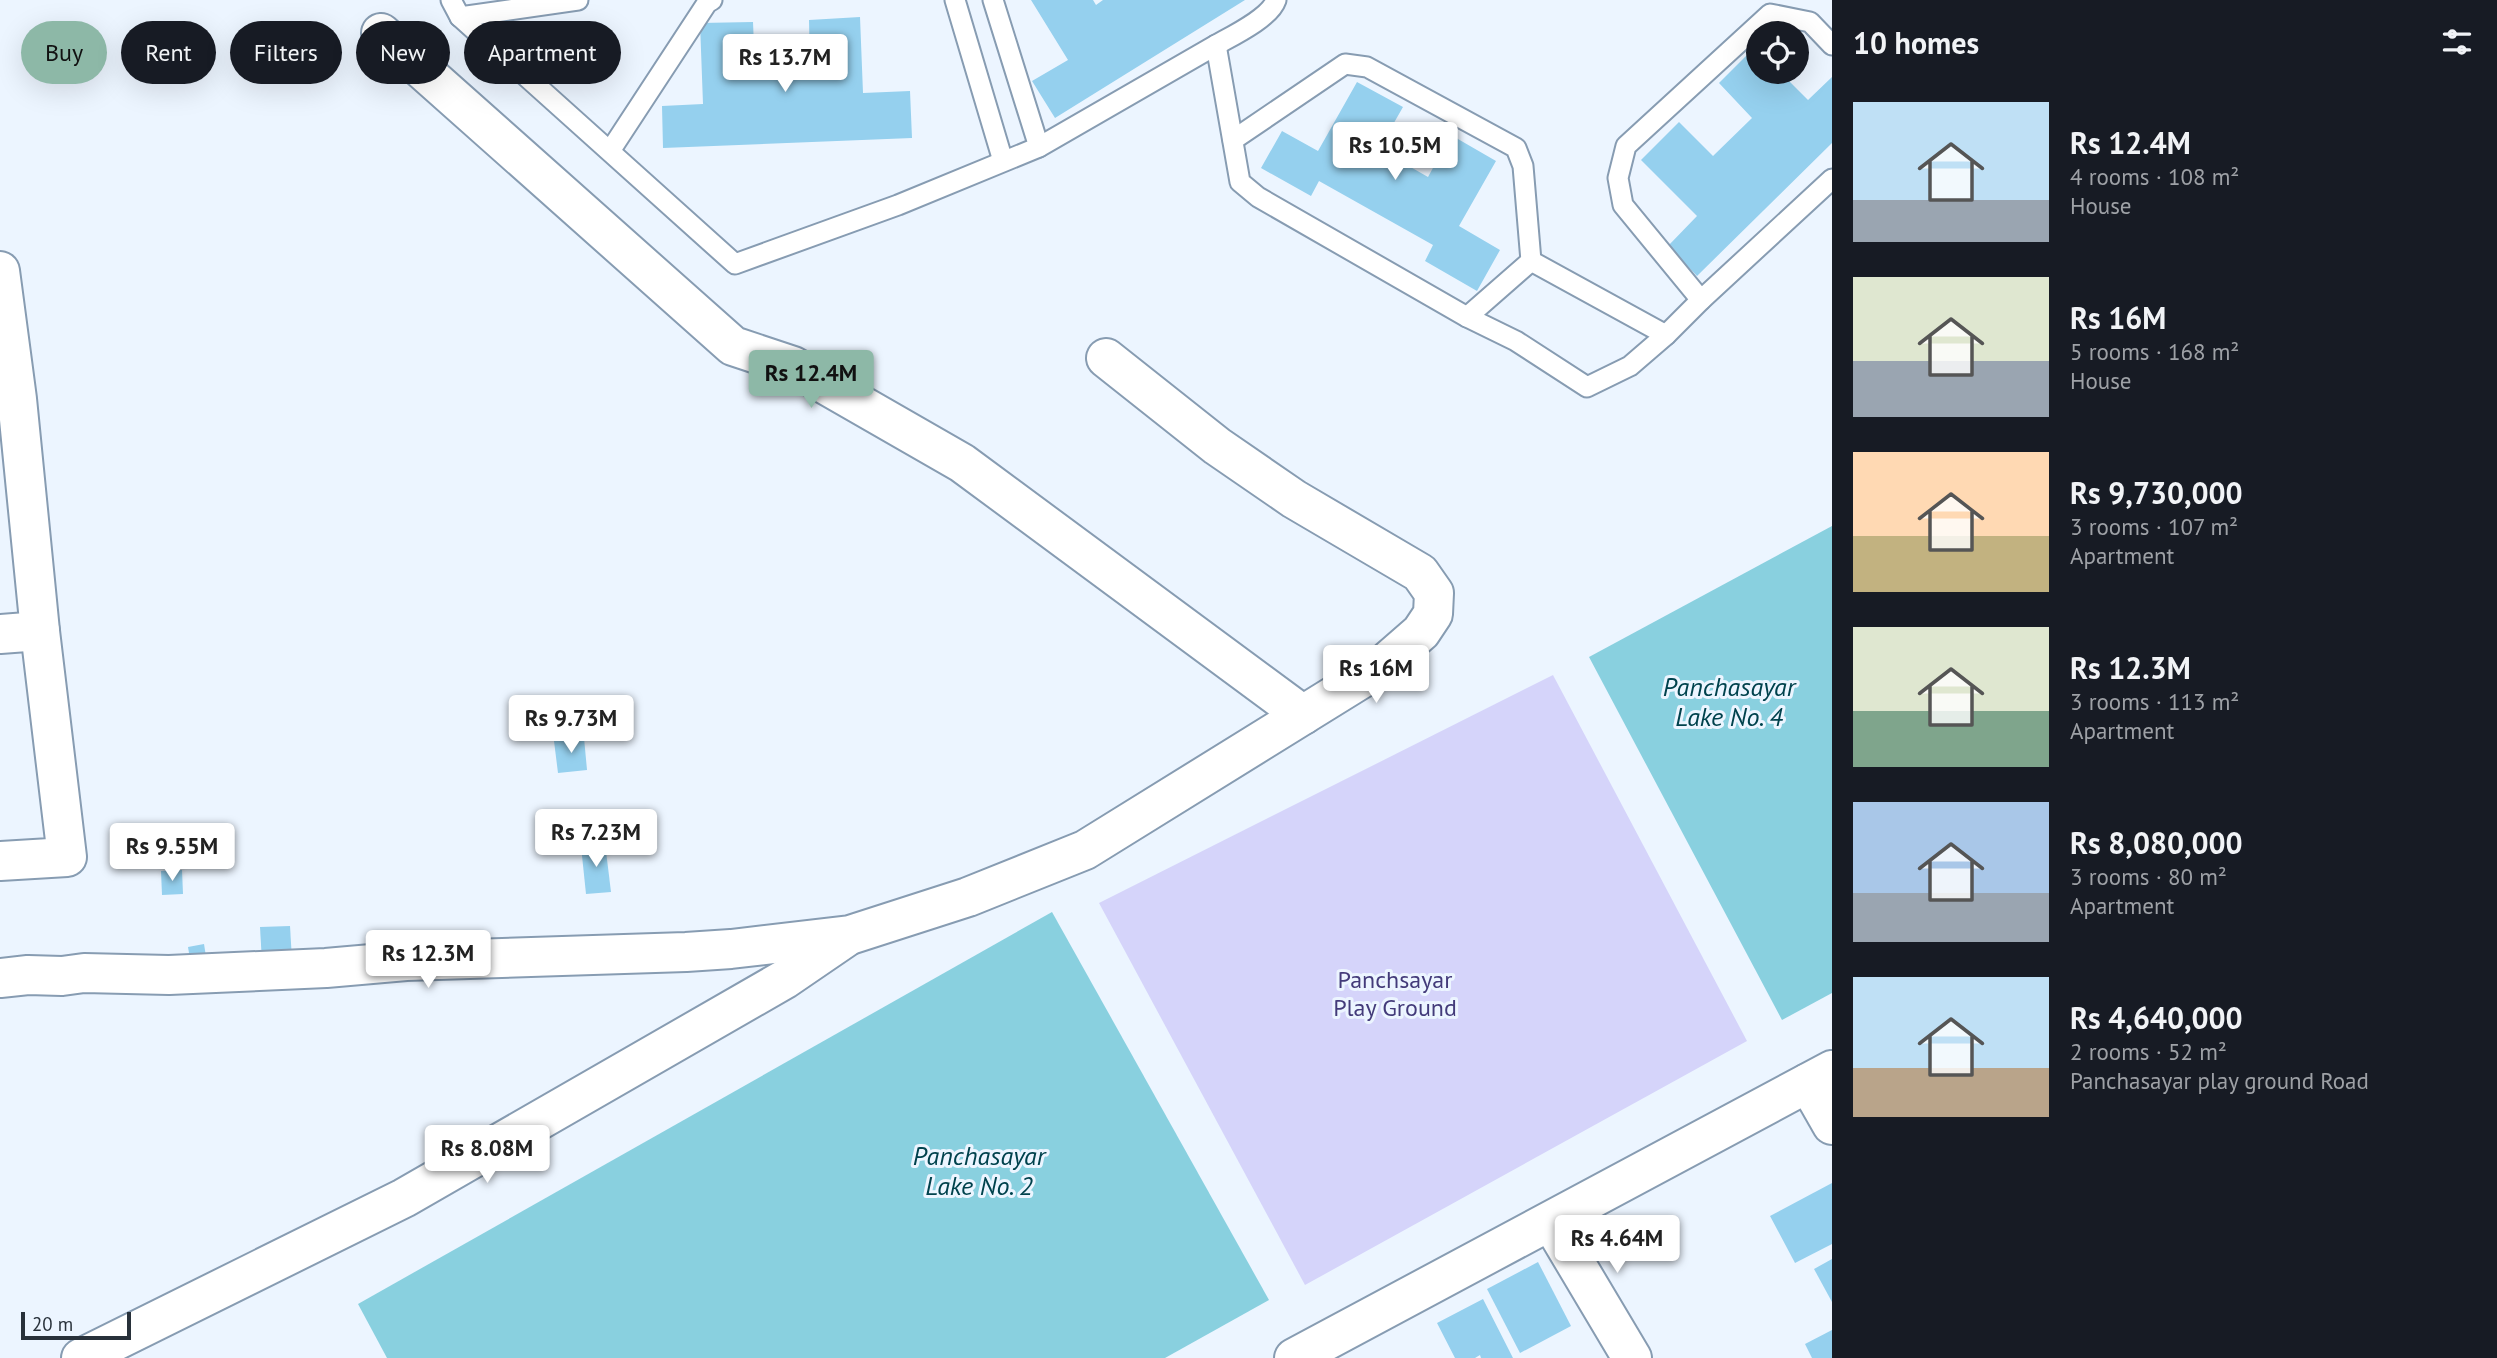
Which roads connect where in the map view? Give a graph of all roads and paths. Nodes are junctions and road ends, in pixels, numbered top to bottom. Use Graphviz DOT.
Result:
graph roads {
  1 [pos="578,0"];
  2 [pos="712,0"];
  3 [pos="955,0"];
  4 [pos="993,0"];
  5 [pos="1276,0"];
  6 [pos="456,8"];
  7 [pos="1832,45"];
  8 [pos="1216,46"];
  9 [pos="438,84"];
  10 [pos="1233,140"];
  11 [pos="1040,147"];
  12 [pos="610,152"];
  13 [pos="1003,161"];
  14 [pos="1832,179"];
  15 [pos="1531,261"];
  16 [pos="0,271"];
  17 [pos="1700,300"];
  18 [pos="1467,317"];
  19 [pos="1666,335"];
  20 [pos="1106,358"];
  21 [pos="9,399"];
  22 [pos="40,631"];
  23 [pos="0,634"];
  24 [pos="1303,715"];
  25 [pos="0,861"];
  26 [pos="849,935"];
  27 [pos="0,978"];
  28 [pos="1820,1077"];
  29 [pos="1832,1125"];
  30 [pos="1551,1222"];
  31 [pos="81,1358"];
  32 [pos="1294,1358"];
  33 [pos="1632,1358"];
  1 -- 6 [label="lane"];
  2 -- 12 [label="lane"];
  3 -- 13 [label="lane"];
  4 -- 11 [label="lane"];
  5 -- 8 [label="lane"];
  6 -- 12 [label="lane"];
  7 -- 17 [label="lane"];
  8 -- 10 [label="lane"];
  8 -- 11 [label="lane"];
  9 -- 24 [label="street"];
  10 -- 15 [label="lane"];
  10 -- 18 [label="lane"];
  11 -- 13 [label="lane"];
  12 -- 13 [label="lane"];
  14 -- 17 [label="lane"];
  15 -- 18 [label="lane"];
  15 -- 19 [label="lane"];
  16 -- 21 [label="street"];
  17 -- 19 [label="lane"];
  18 -- 19 [label="lane"];
  20 -- 24 [label="street"];
  21 -- 22 [label="street"];
  22 -- 23 [label="street"];
  22 -- 25 [label="street"];
  24 -- 26 [label="street"];
  26 -- 27 [label="street"];
  26 -- 31 [label="street"];
  28 -- 29 [label="street"];
  28 -- 30 [label="street"];
  30 -- 32 [label="street"];
  30 -- 33 [label="street"];
}
